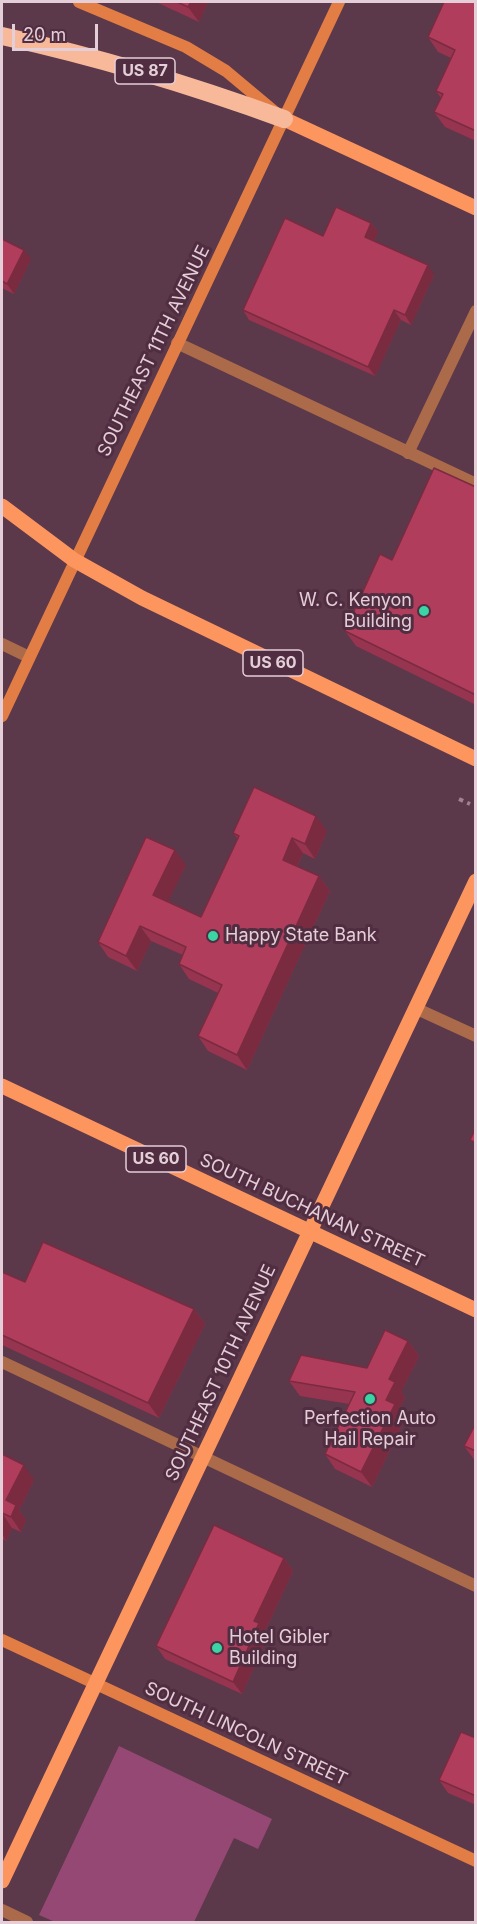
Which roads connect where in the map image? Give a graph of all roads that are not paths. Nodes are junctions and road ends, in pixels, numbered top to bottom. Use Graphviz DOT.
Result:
graph roads {
  1 [pos="79,2"];
  2 [pos="339,2"];
  3 [pos="2,36"];
  4 [pos="284,119"];
  5 [pos="476,208"];
  6 [pos="476,311"];
  7 [pos="177,343"];
  8 [pos="408,453"];
  9 [pos="476,484"];
  10 [pos="2,506"];
  11 [pos="74,560"];
  12 [pos="2,644"];
  13 [pos="29,657"];
  14 [pos="2,716"];
  15 [pos="476,759"];
  16 [pos="476,881"];
  17 [pos="416,1008"];
  18 [pos="476,1036"];
  19 [pos="2,1086"];
  20 [pos="310,1232"];
  21 [pos="476,1310"];
  22 [pos="2,1362"];
  23 [pos="203,1457"];
  24 [pos="476,1586"];
  25 [pos="2,1640"];
  26 [pos="96,1683"];
  27 [pos="476,1861"];
  28 [pos="2,1881"];
  29 [pos="2,1910"];
  30 [pos="27,1923"];
  1 -- 4 [label="street"];
  2 -- 4 [label="street, SOUTHEAST 11TH AVENUE"];
  3 -- 4 [label="highway, US 87"];
  4 -- 5 [label="main road, US 87"];
  4 -- 7 [label="street, SOUTHEAST 11TH AVENUE"];
  6 -- 8 [label="lane"];
  7 -- 8 [label="lane"];
  7 -- 11 [label="street, SOUTHEAST 11TH AVENUE"];
  8 -- 9 [label="lane"];
  10 -- 11 [label="main road, US 60"];
  11 -- 13 [label="street, SOUTHEAST 11TH AVENUE"];
  11 -- 15 [label="main road, US 60"];
  12 -- 13 [label="lane"];
  13 -- 14 [label="street, SOUTHEAST 11TH AVENUE"];
  16 -- 17 [label="main road, SOUTHEAST 10TH AVENUE"];
  17 -- 18 [label="lane"];
  17 -- 20 [label="main road, SOUTHEAST 10TH AVENUE"];
  19 -- 20 [label="main road, SOUTH BUCHANAN STREET / US 60"];
  20 -- 21 [label="main road, SOUTH BUCHANAN STREET / US 60"];
  20 -- 23 [label="main road, SOUTHEAST 10TH AVENUE"];
  22 -- 23 [label="lane"];
  23 -- 24 [label="lane"];
  23 -- 26 [label="main road, SOUTHEAST 10TH AVENUE"];
  25 -- 26 [label="street, SOUTH LINCOLN STREET"];
  26 -- 27 [label="street, SOUTH LINCOLN STREET"];
  26 -- 28 [label="main road, SOUTHEAST 10TH AVENUE"];
  29 -- 30 [label="lane"];
}
